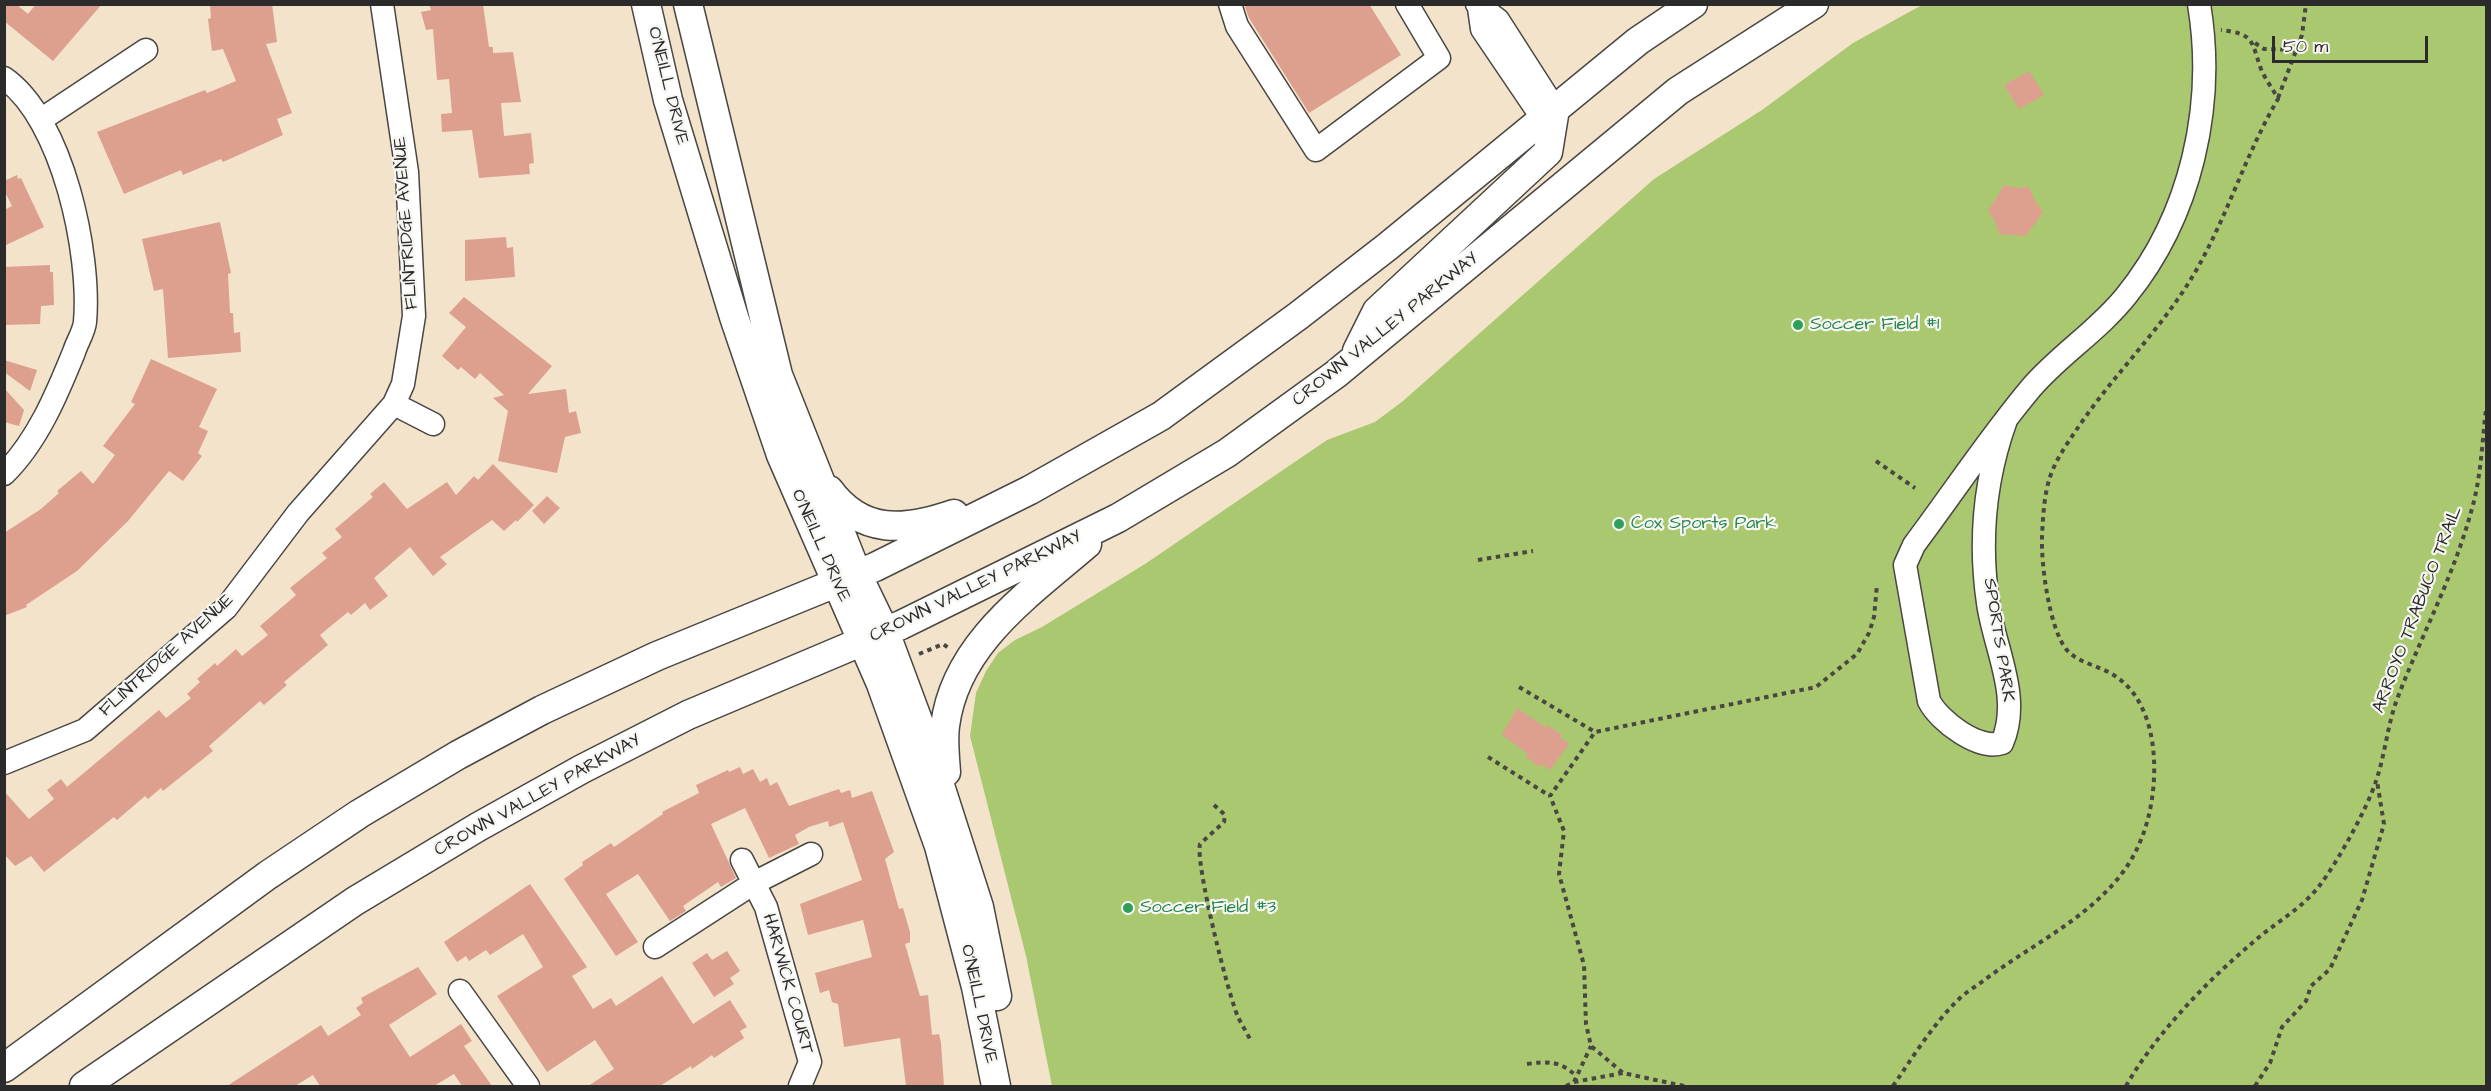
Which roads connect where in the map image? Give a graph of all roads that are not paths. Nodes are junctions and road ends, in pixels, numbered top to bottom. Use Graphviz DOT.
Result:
graph roads {
  1 [pos="382,4"];
  2 [pos="646,4"];
  3 [pos="688,4"];
  4 [pos="1230,4"];
  5 [pos="1407,4"];
  6 [pos="1693,4"];
  7 [pos="1814,4"];
  8 [pos="2199,4"];
  9 [pos="1478,6"];
  10 [pos="146,50"];
  11 [pos="4,78"];
  12 [pos="1549,114"];
  13 [pos="42,119"];
  14 [pos="1354,359"];
  15 [pos="394,404"];
  16 [pos="2006,420"];
  17 [pos="433,424"];
  18 [pos="4,474"];
  19 [pos="817,474"];
  20 [pos="1030,490"];
  21 [pos="1118,518"];
  22 [pos="846,579"];
  23 [pos="874,637"];
  24 [pos="4,763"];
  25 [pos="954,822"];
  26 [pos="811,854"];
  27 [pos="742,860"];
  28 [pos="754,883"];
  29 [pos="655,947"];
  30 [pos="460,991"];
  31 [pos="4,1068"];
  32 [pos="84,1086"];
  33 [pos="528,1086"];
  34 [pos="800,1086"];
  35 [pos="996,1086"];
  36 [pos="1016,1086"];
  1 -- 15 [label="street, FLINTRIDGE AVENUE"];
  2 -- 22 [label="main road, O'NEILL DRIVE"];
  3 -- 19 [label="main road, O'NEILL DRIVE"];
  4 -- 5 [label="street"];
  6 -- 12 [label="main road"];
  7 -- 14 [label="main road, CROWN VALLEY PARKWAY"];
  8 -- 16 [label="street, SPORTS PARK"];
  9 -- 12 [label="street"];
  10 -- 13 [label="street"];
  11 -- 13 [label="street"];
  12 -- 14 [label="main road"];
  12 -- 20 [label="main road"];
  13 -- 18 [label="street"];
  14 -- 21 [label="main road, CROWN VALLEY PARKWAY"];
  15 -- 17 [label="street"];
  15 -- 24 [label="street, FLINTRIDGE AVENUE"];
  16 -- 16 [label="street, SPORTS PARK"];
  19 -- 20 [label="main road"];
  19 -- 22 [label="main road, O'NEILL DRIVE"];
  20 -- 22 [label="main road"];
  21 -- 23 [label="main road, CROWN VALLEY PARKWAY"];
  21 -- 25 [label="main road"];
  22 -- 23 [label="main road, O'NEILL DRIVE"];
  22 -- 31 [label="main road"];
  23 -- 25 [label="main road, O'NEILL DRIVE"];
  23 -- 32 [label="main road, CROWN VALLEY PARKWAY"];
  23 -- 35 [label="main road, O'NEILL DRIVE"];
  25 -- 36 [label="main road, O'NEILL DRIVE"];
  26 -- 28 [label="street"];
  27 -- 28 [label="street, HARWICK COURT"];
  28 -- 29 [label="street"];
  28 -- 34 [label="street, HARWICK COURT"];
  30 -- 33 [label="street"];
}
